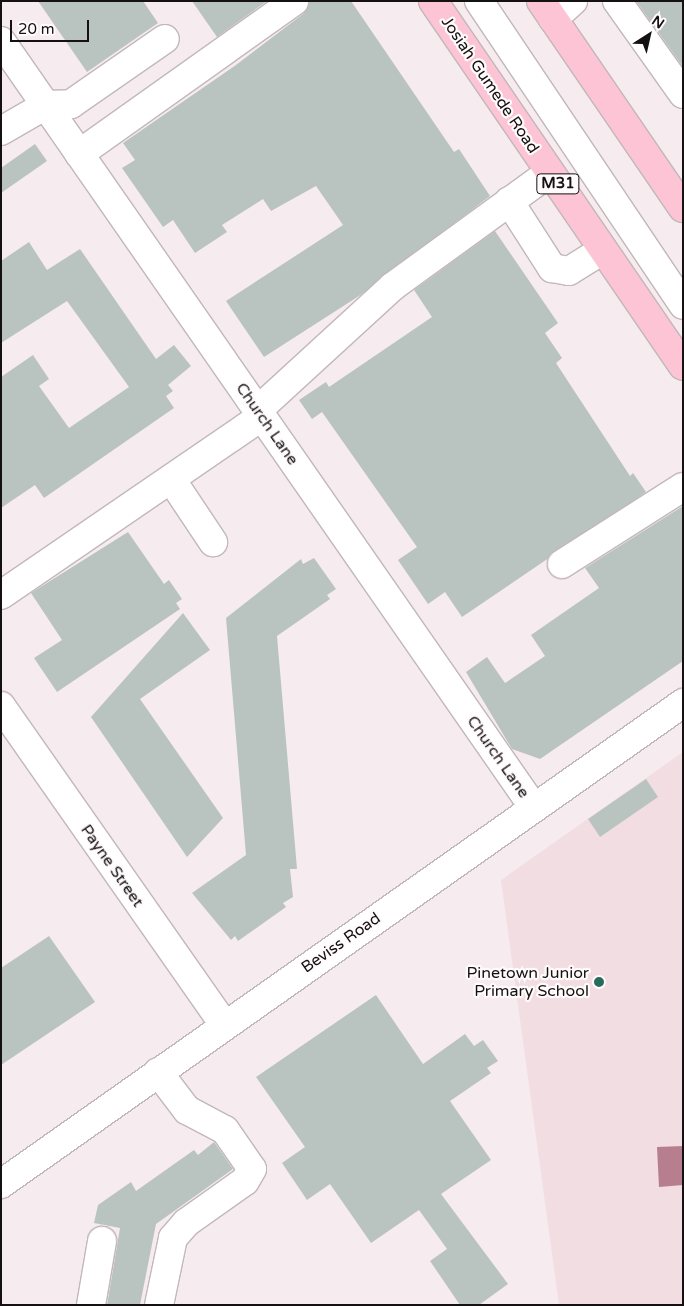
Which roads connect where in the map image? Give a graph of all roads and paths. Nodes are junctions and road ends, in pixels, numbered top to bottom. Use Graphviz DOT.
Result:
graph roads {
  1 [pos="294,1"];
  2 [pos="433,1"];
  3 [pos="479,1"];
  4 [pos="573,1"];
  5 [pos="617,1"];
  6 [pos="547,10"];
  7 [pos="164,39"];
  8 [pos="1,41"];
  9 [pos="683,94"];
  10 [pos="46,105"];
  11 [pos="1,131"];
  12 [pos="79,154"];
  13 [pos="550,172"];
  14 [pos="509,201"];
  15 [pos="683,208"];
  16 [pos="603,250"];
  17 [pos="683,306"];
  18 [pos="683,366"];
  19 [pos="260,413"];
  20 [pos="171,479"];
  21 [pos="683,487"];
  22 [pos="214,542"];
  23 [pos="562,564"];
  24 [pos="1,595"];
  25 [pos="683,703"];
  26 [pos="4,716"];
  27 [pos="534,808"];
  28 [pos="224,1025"];
  29 [pos="158,1072"];
  30 [pos="1,1184"];
  31 [pos="102,1241"];
  32 [pos="91,1305"];
  33 [pos="159,1305"];
  1 -- 12 [label="street"];
  2 -- 13 [label="main road, Josiah Gumede Road / M31"];
  3 -- 17 [label="street"];
  4 -- 6 [label="street"];
  5 -- 9 [label="street"];
  6 -- 15 [label="main road"];
  7 -- 10 [label="street"];
  8 -- 10 [label="street, Church Lane"];
  10 -- 11 [label="street"];
  10 -- 12 [label="street, Church Lane"];
  12 -- 19 [label="street, Church Lane"];
  13 -- 14 [label="street"];
  13 -- 16 [label="main road, Josiah Gumede Road / M31"];
  14 -- 16 [label="street"];
  14 -- 19 [label="street"];
  16 -- 18 [label="main road, Josiah Gumede Road / M31"];
  19 -- 20 [label="street"];
  19 -- 27 [label="street, Church Lane"];
  20 -- 22 [label="street"];
  20 -- 24 [label="street"];
  21 -- 23 [label="street"];
  25 -- 27 [label="street, Beviss Road"];
  26 -- 28 [label="street, Payne Street"];
  27 -- 28 [label="street, Beviss Road"];
  28 -- 29 [label="street, Beviss Road"];
  29 -- 30 [label="street, Beviss Road"];
  29 -- 33 [label="street"];
  31 -- 32 [label="street"];
}
